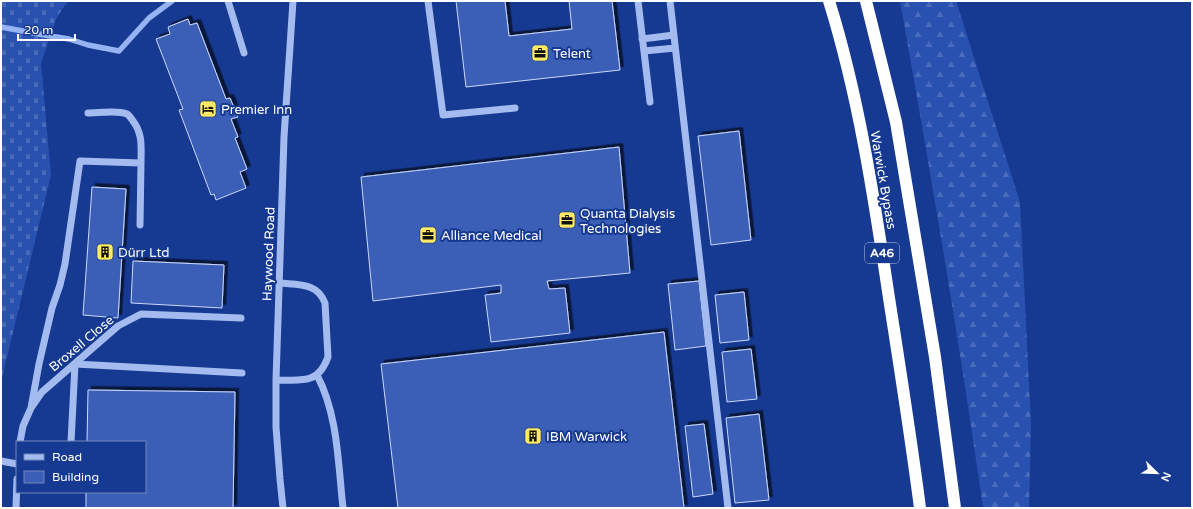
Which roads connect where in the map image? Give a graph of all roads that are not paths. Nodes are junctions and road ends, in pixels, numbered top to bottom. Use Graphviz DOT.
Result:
graph roads {
  1 [pos="228,1"];
  2 [pos="293,1"];
  3 [pos="428,1"];
  4 [pos="638,1"];
  5 [pos="670,1"];
  6 [pos="829,1"];
  7 [pos="866,1"];
  8 [pos="674,35"];
  9 [pos="642,39"];
  10 [pos="675,48"];
  11 [pos="644,51"];
  12 [pos="244,53"];
  13 [pos="650,102"];
  14 [pos="515,108"];
  15 [pos="88,113"];
  16 [pos="141,164"];
  17 [pos="140,225"];
  18 [pos="279,284"];
  19 [pos="241,318"];
  20 [pos="75,364"];
  21 [pos="242,373"];
  22 [pos="317,375"];
  23 [pos="276,380"];
  24 [pos="31,408"];
  25 [pos="20,441"];
  26 [pos="71,441"];
  27 [pos="1,461"];
  28 [pos="16,464"];
  29 [pos="17,493"];
  30 [pos="16,508"];
  31 [pos="283,508"];
  32 [pos="344,508"];
  33 [pos="728,508"];
  34 [pos="920,508"];
  35 [pos="955,508"];
  1 -- 12 [label="street"];
  2 -- 18 [label="street, Haywood Road"];
  3 -- 14 [label="street"];
  4 -- 9 [label="street"];
  5 -- 8 [label="street"];
  6 -- 34 [label="highway, Warwick Bypass / A46"];
  7 -- 35 [label="highway, Warwick Bypass / A46"];
  8 -- 9 [label="street"];
  8 -- 10 [label="street"];
  9 -- 11 [label="street"];
  10 -- 11 [label="street"];
  10 -- 33 [label="street"];
  11 -- 13 [label="street"];
  15 -- 16 [label="street"];
  16 -- 17 [label="street"];
  16 -- 24 [label="street"];
  18 -- 22 [label="street"];
  18 -- 23 [label="street, Haywood Road"];
  19 -- 20 [label="street, Broxell Close"];
  20 -- 21 [label="street"];
  20 -- 24 [label="street, Broxell Close"];
  20 -- 26 [label="street"];
  22 -- 23 [label="street"];
  22 -- 32 [label="street"];
  23 -- 31 [label="street, Haywood Road"];
  24 -- 25 [label="street, Broxell Close"];
  27 -- 28 [label="street"];
  29 -- 30 [label="street"];
}
